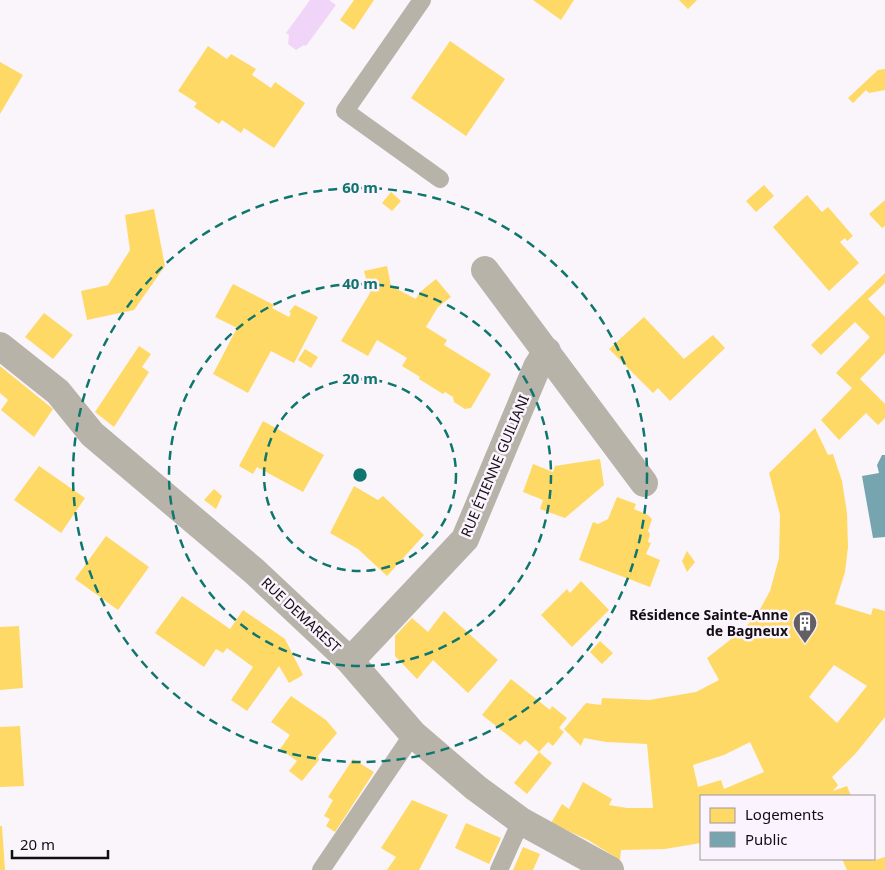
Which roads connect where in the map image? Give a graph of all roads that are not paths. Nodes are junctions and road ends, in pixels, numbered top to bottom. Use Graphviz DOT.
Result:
graph roads {
  1 [pos="422,0"];
  2 [pos="440,180"];
  3 [pos="485,270"];
  4 [pos="0,346"];
  5 [pos="547,351"];
  6 [pos="644,483"];
  7 [pos="350,661"];
  8 [pos="413,734"];
  9 [pos="521,821"];
  10 [pos="321,870"];
  11 [pos="499,870"];
  12 [pos="610,870"];
  1 -- 2 [label="lane"];
  3 -- 5 [label="street"];
  4 -- 7 [label="street, RUE DEMAREST"];
  5 -- 6 [label="street"];
  5 -- 7 [label="street, RUE ÉTIENNE GUILIANI"];
  7 -- 8 [label="street, RUE DEMAREST"];
  8 -- 9 [label="street, RUE DEMAREST"];
  8 -- 10 [label="lane"];
  9 -- 11 [label="lane"];
  9 -- 12 [label="street, RUE DEMAREST"];
}
